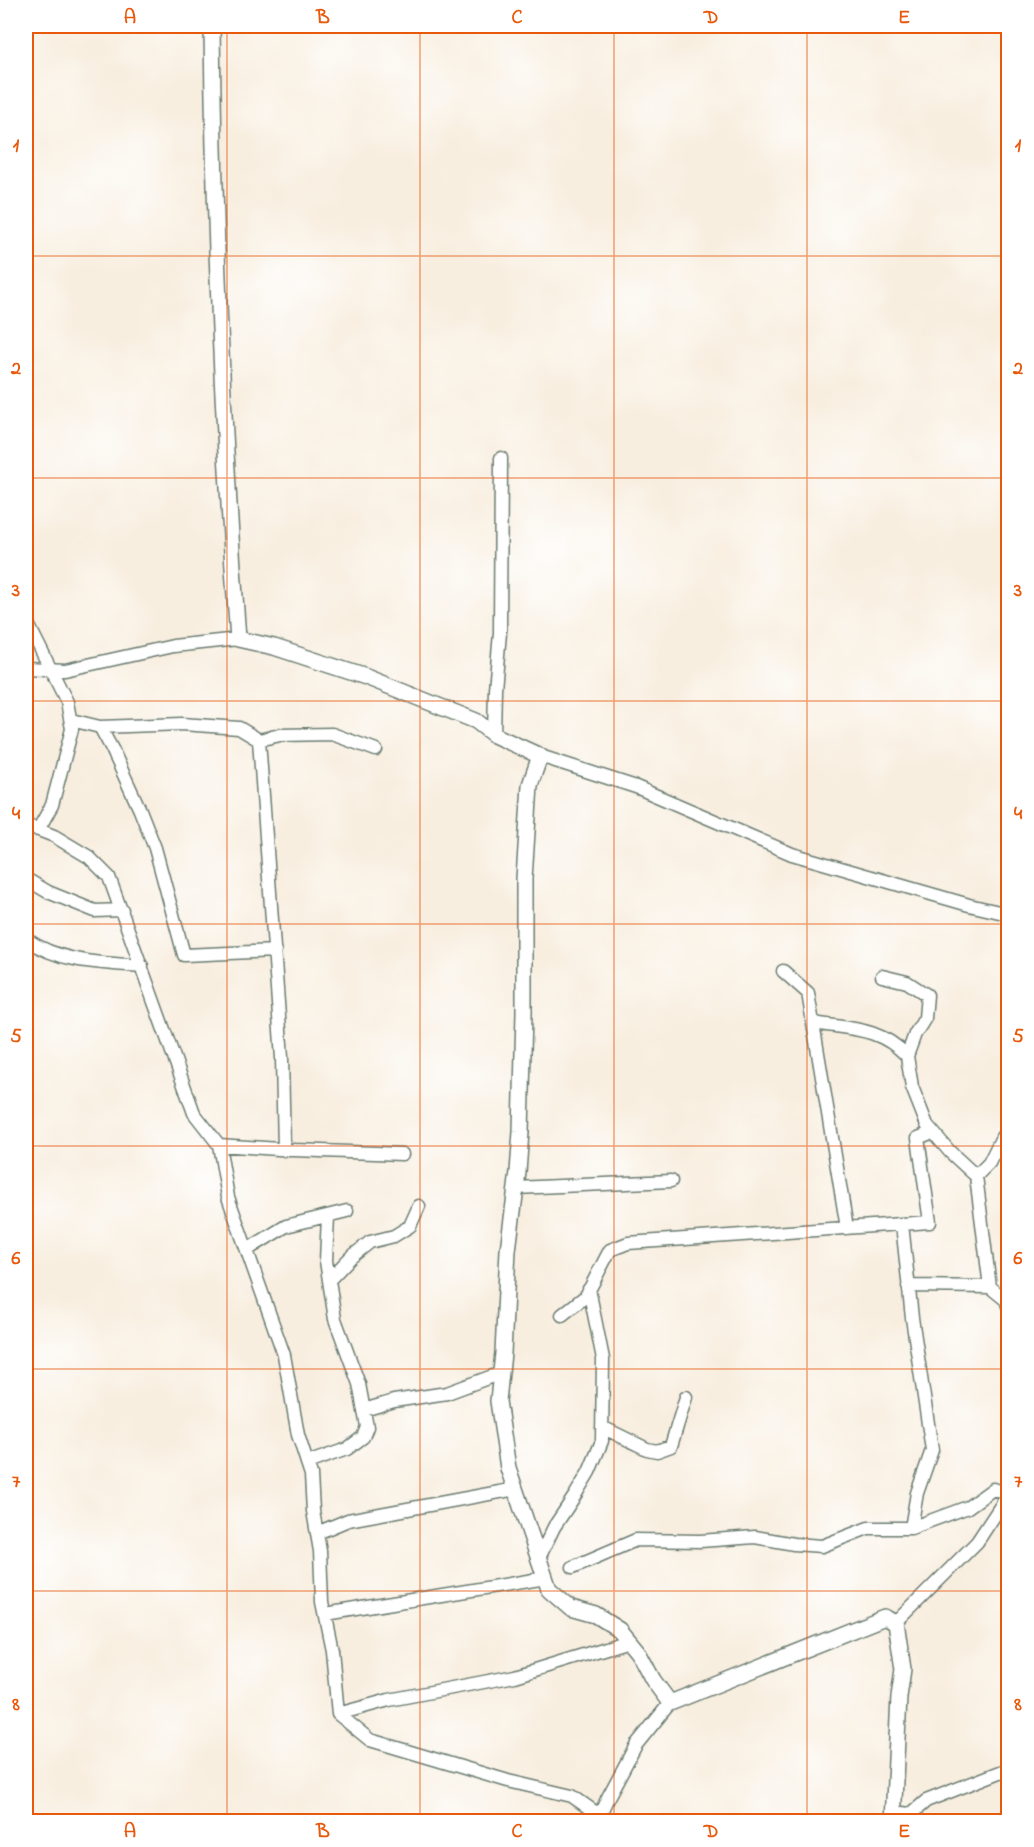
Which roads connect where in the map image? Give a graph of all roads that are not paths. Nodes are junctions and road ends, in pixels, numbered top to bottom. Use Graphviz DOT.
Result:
graph roads {
  1 [pos="212,26"];
  2 [pos="501,459"];
  3 [pos="26,620"];
  4 [pos="238,639"];
  5 [pos="26,668"];
  6 [pos="50,669"];
  7 [pos="70,720"];
  8 [pos="100,727"];
  9 [pos="494,735"];
  10 [pos="259,740"];
  11 [pos="376,750"];
  12 [pos="540,756"];
  13 [pos="26,825"];
  14 [pos="38,830"];
  15 [pos="26,879"];
  16 [pos="122,910"];
  17 [pos="1008,914"];
  18 [pos="26,939"];
  19 [pos="275,951"];
  20 [pos="142,966"];
  21 [pos="783,971"];
  22 [pos="882,976"];
  23 [pos="813,1023"];
  24 [pos="907,1056"];
  25 [pos="1008,1130"];
  26 [pos="933,1132"];
  27 [pos="219,1145"];
  28 [pos="284,1150"];
  29 [pos="402,1154"];
  30 [pos="976,1176"];
  31 [pos="671,1181"];
  32 [pos="516,1188"];
  33 [pos="419,1206"];
  34 [pos="347,1211"];
  35 [pos="328,1216"];
  36 [pos="902,1224"];
  37 [pos="847,1228"];
  38 [pos="246,1250"];
  39 [pos="329,1280"];
  40 [pos="908,1286"];
  41 [pos="990,1287"];
  42 [pos="589,1289"];
  43 [pos="1008,1306"];
  44 [pos="562,1315"];
  45 [pos="501,1373"];
  46 [pos="686,1397"];
  47 [pos="364,1410"];
  48 [pos="602,1427"];
  49 [pos="307,1463"];
  50 [pos="516,1489"];
  51 [pos="1008,1494"];
  52 [pos="911,1528"];
  53 [pos="317,1533"];
  54 [pos="539,1558"];
  55 [pos="573,1567"];
  56 [pos="546,1578"];
  57 [pos="325,1614"];
  58 [pos="896,1623"];
  59 [pos="629,1641"];
  60 [pos="670,1703"];
  61 [pos="338,1714"];
  62 [pos="1008,1769"];
  63 [pos="893,1816"];
  64 [pos="598,1818"];
  1 -- 4 [label="street"];
  2 -- 9 [label="street"];
  3 -- 6 [label="street"];
  4 -- 6 [label="street"];
  4 -- 9 [label="street"];
  5 -- 6 [label="street"];
  6 -- 7 [label="street"];
  7 -- 8 [label="street"];
  7 -- 14 [label="street"];
  8 -- 10 [label="street"];
  8 -- 19 [label="street"];
  9 -- 12 [label="street"];
  10 -- 11 [label="street"];
  10 -- 19 [label="street"];
  12 -- 17 [label="street"];
  12 -- 32 [label="street"];
  13 -- 14 [label="street"];
  14 -- 16 [label="street"];
  15 -- 16 [label="street"];
  16 -- 20 [label="street"];
  18 -- 20 [label="street"];
  19 -- 28 [label="street"];
  20 -- 27 [label="street"];
  21 -- 23 [label="street"];
  22 -- 24 [label="street"];
  23 -- 24 [label="street"];
  23 -- 37 [label="street"];
  24 -- 26 [label="street"];
  25 -- 30 [label="street"];
  26 -- 30 [label="street"];
  26 -- 36 [label="street"];
  27 -- 28 [label="street"];
  27 -- 38 [label="street"];
  28 -- 29 [label="street"];
  30 -- 41 [label="street"];
  31 -- 32 [label="street"];
  32 -- 45 [label="street"];
  33 -- 39 [label="street"];
  34 -- 35 [label="street"];
  35 -- 38 [label="street"];
  35 -- 39 [label="street"];
  36 -- 37 [label="street"];
  36 -- 40 [label="street"];
  37 -- 42 [label="street"];
  38 -- 49 [label="street"];
  39 -- 47 [label="street"];
  40 -- 41 [label="street"];
  40 -- 52 [label="street"];
  41 -- 43 [label="street"];
  42 -- 44 [label="street"];
  42 -- 48 [label="street"];
  45 -- 47 [label="street"];
  45 -- 50 [label="street"];
  46 -- 48 [label="street"];
  47 -- 49 [label="street"];
  48 -- 54 [label="street"];
  49 -- 53 [label="street"];
  50 -- 53 [label="street"];
  50 -- 54 [label="street"];
  51 -- 52 [label="street"];
  51 -- 58 [label="street"];
  52 -- 55 [label="street"];
  53 -- 57 [label="street"];
  54 -- 56 [label="street"];
  56 -- 57 [label="street"];
  56 -- 59 [label="street"];
  57 -- 61 [label="street"];
  58 -- 60 [label="street"];
  58 -- 63 [label="street"];
  59 -- 60 [label="street"];
  59 -- 61 [label="street"];
  60 -- 64 [label="street"];
  61 -- 64 [label="street"];
  62 -- 63 [label="street"];
}
